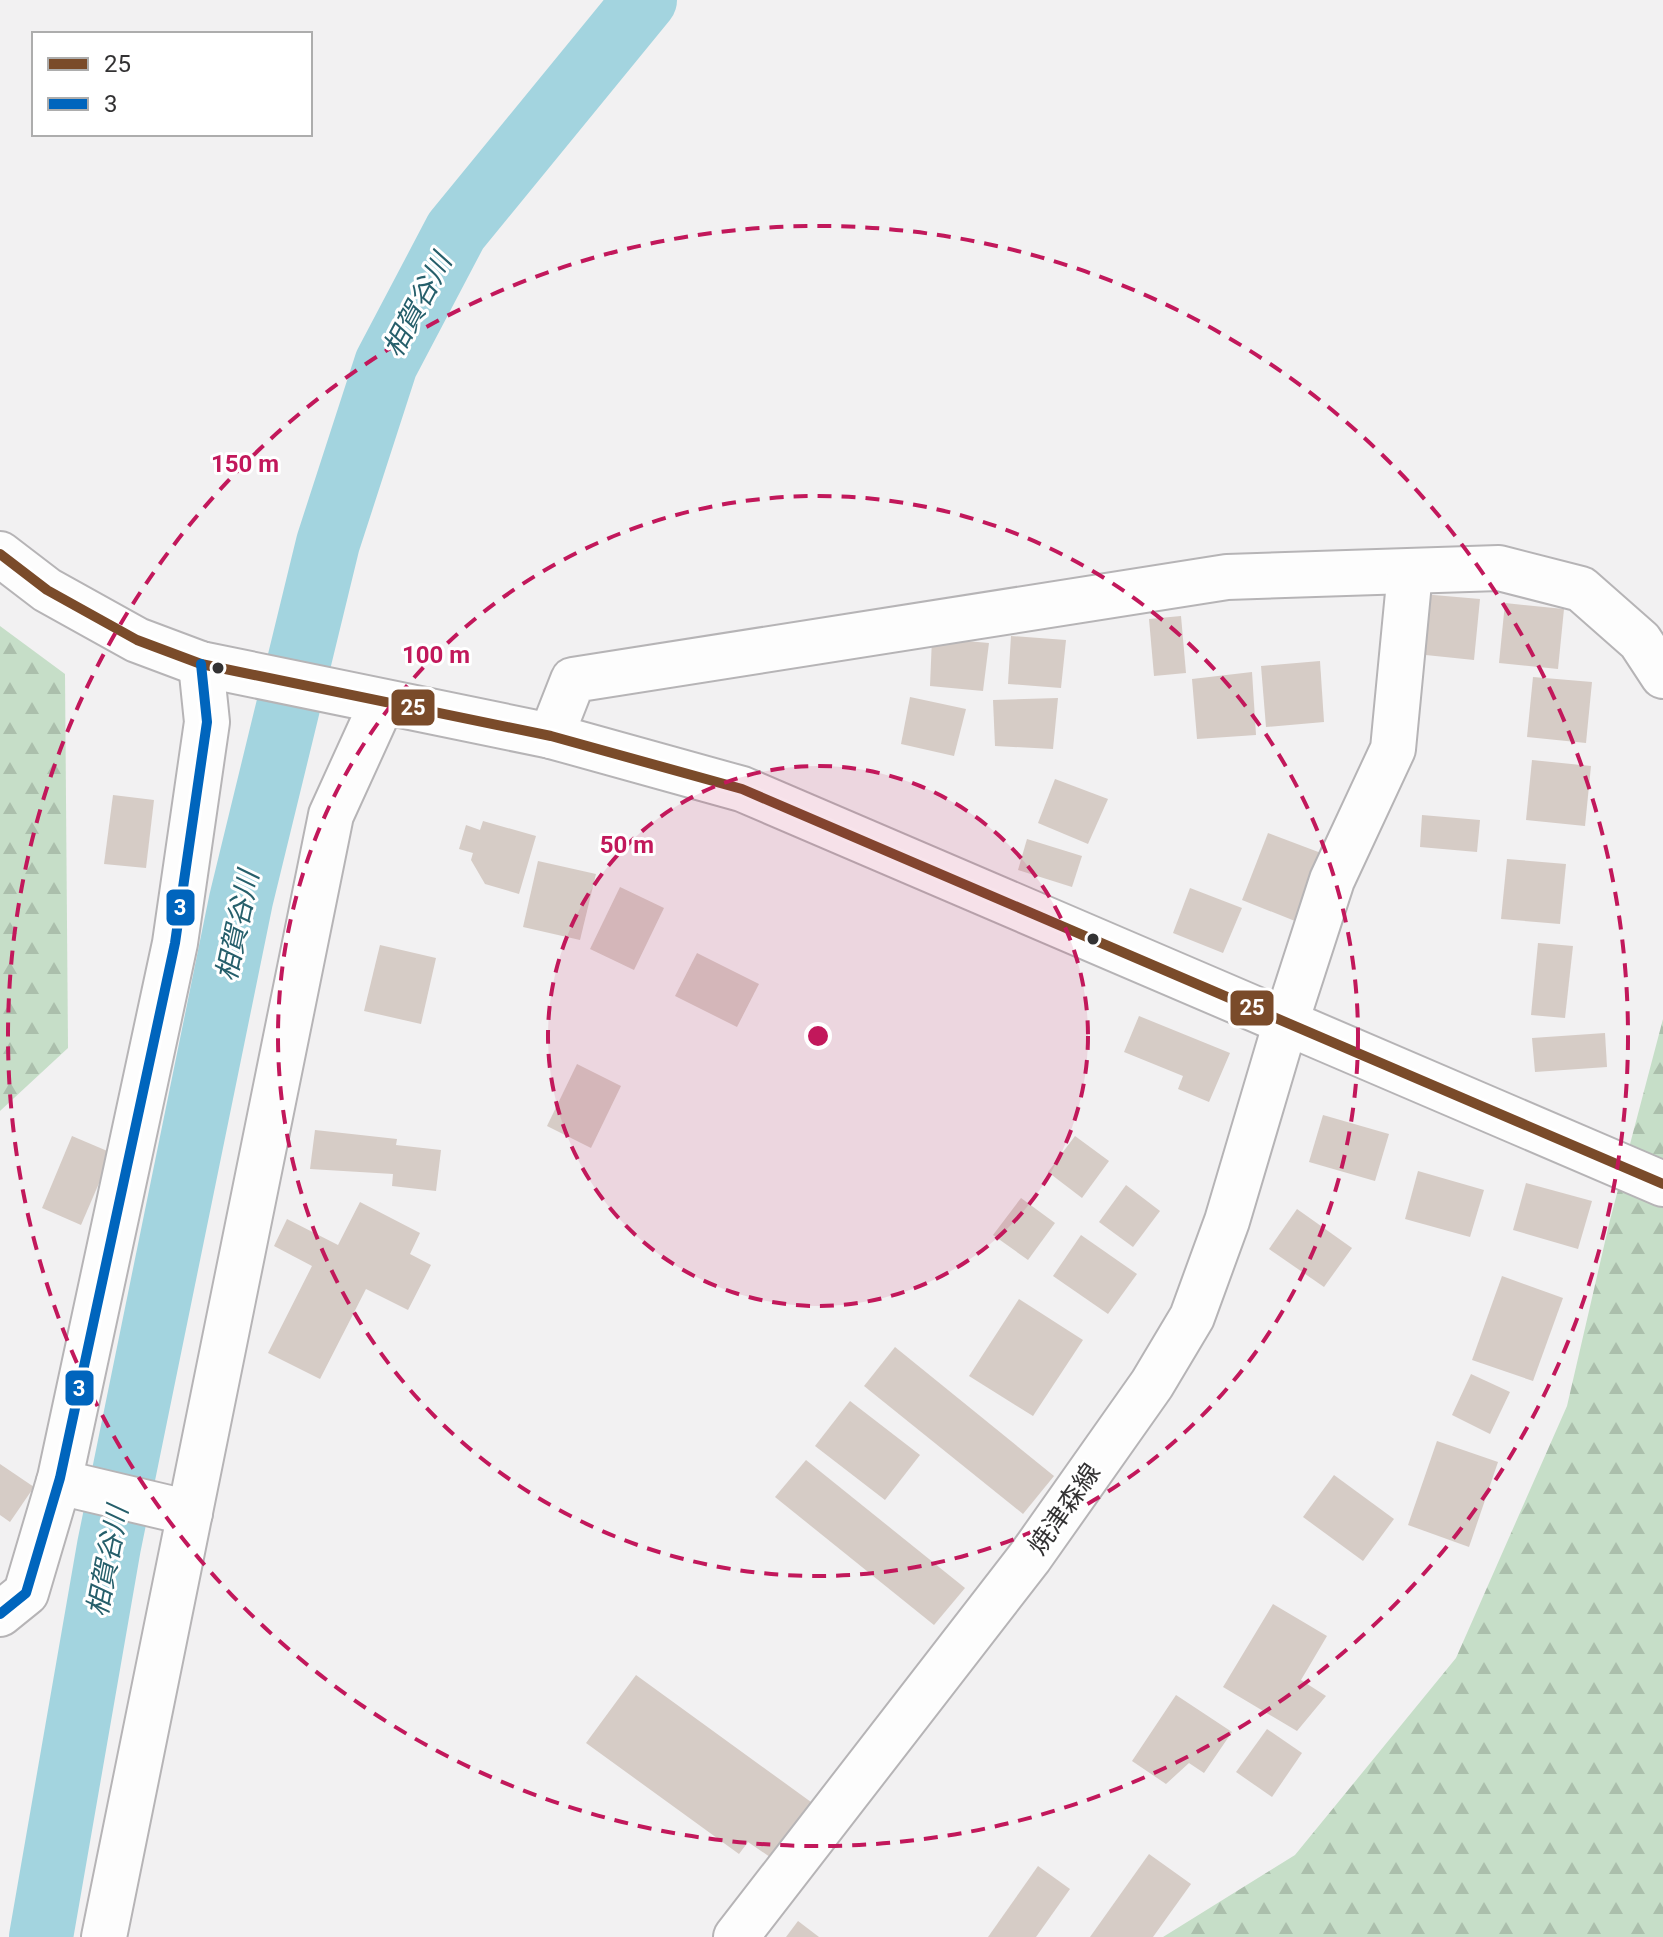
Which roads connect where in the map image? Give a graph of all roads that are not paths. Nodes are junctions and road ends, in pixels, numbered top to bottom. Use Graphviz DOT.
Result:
graph roads {
  1 [pos="0,554"];
  2 [pos="1410,572"];
  3 [pos="211,667"];
  4 [pos="1663,676"];
  5 [pos="382,703"];
  6 [pos="551,736"];
  7 [pos="1286,1022"];
  8 [pos="1663,1184"];
  9 [pos="59,1482"];
  10 [pos="190,1513"];
  11 [pos="0,1614"];
  12 [pos="104,1937"];
  13 [pos="736,1937"];
  1 -- 3 [label="street"];
  2 -- 4 [label="street"];
  2 -- 6 [label="street"];
  2 -- 7 [label="street, 焼津森線"];
  3 -- 5 [label="street"];
  3 -- 9 [label="street"];
  5 -- 6 [label="street"];
  5 -- 10 [label="street"];
  6 -- 7 [label="street"];
  7 -- 8 [label="street"];
  7 -- 13 [label="street, 焼津森線"];
  9 -- 10 [label="street"];
  9 -- 11 [label="street"];
  10 -- 12 [label="street"];
}
